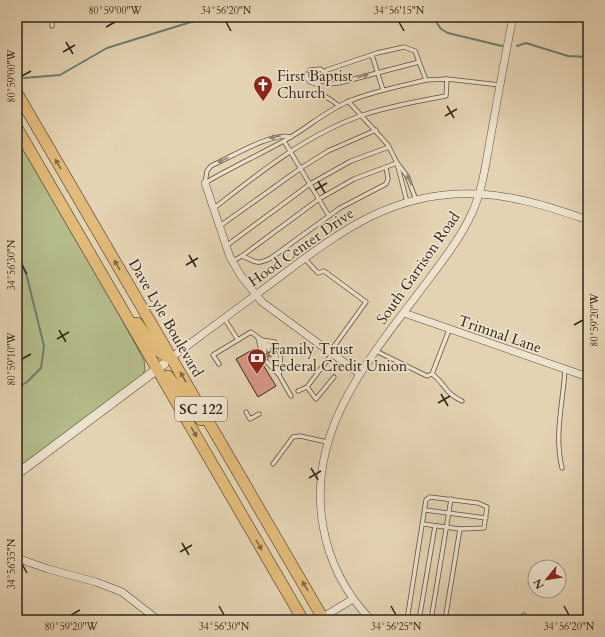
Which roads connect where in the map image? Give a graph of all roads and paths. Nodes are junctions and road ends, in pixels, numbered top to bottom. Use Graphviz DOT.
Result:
graph roads {
  1 [pos="53,17"];
  2 [pos="513,17"];
  3 [pos="52,26"];
  4 [pos="370,55"];
  5 [pos="419,62"];
  6 [pos="310,70"];
  7 [pos="325,72"];
  8 [pos="377,72"];
  9 [pos="308,74"];
  10 [pos="446,79"];
  11 [pos="324,80"];
  12 [pos="426,80"];
  13 [pos="500,85"];
  14 [pos="383,90"];
  15 [pos="17,93"];
  16 [pos="307,95"];
  17 [pos="348,101"];
  18 [pos="339,106"];
  19 [pos="362,115"];
  20 [pos="17,128"];
  21 [pos="376,130"];
  22 [pos="291,137"];
  23 [pos="284,141"];
  24 [pos="389,147"];
  25 [pos="291,151"];
  26 [pos="397,163"];
  27 [pos="386,167"];
  28 [pos="301,168"];
  29 [pos="205,183"];
  30 [pos="310,184"];
  31 [pos="478,194"];
  32 [pos="319,199"];
  33 [pos="416,200"];
  34 [pos="407,202"];
  35 [pos="213,209"];
  36 [pos="329,216"];
  37 [pos="588,220"];
  38 [pos="219,226"];
  39 [pos="226,246"];
  40 [pos="242,256"];
  41 [pos="304,258"];
  42 [pos="233,261"];
  43 [pos="114,294"];
  44 [pos="256,294"];
  45 [pos="404,313"];
  46 [pos="224,318"];
  47 [pos="449,330"];
  48 [pos="259,339"];
  49 [pos="238,340"];
  50 [pos="376,351"];
  51 [pos="331,353"];
  52 [pos="164,363"];
  53 [pos="219,364"];
  54 [pos="565,370"];
  55 [pos="360,374"];
  56 [pos="432,374"];
  57 [pos="279,375"];
  58 [pos="334,377"];
  59 [pos="588,378"];
  60 [pos="306,387"];
  61 [pos="298,391"];
  62 [pos="291,396"];
  63 [pos="462,401"];
  64 [pos="246,412"];
  65 [pos="259,414"];
  66 [pos="327,442"];
  67 [pos="273,464"];
  68 [pos="562,468"];
  69 [pos="237,471"];
  70 [pos="17,474"];
  71 [pos="451,499"];
  72 [pos="425,510"];
  73 [pos="448,513"];
  74 [pos="486,518"];
  75 [pos="423,524"];
  76 [pos="435,526"];
  77 [pos="448,527"];
  78 [pos="460,529"];
  79 [pos="17,558"];
  80 [pos="353,599"];
  81 [pos="524,614"];
  82 [pos="323,619"];
  83 [pos="158,620"];
  84 [pos="303,620"];
  85 [pos="371,620"];
  86 [pos="407,620"];
  87 [pos="419,620"];
  88 [pos="431,620"];
  89 [pos="445,620"];
  90 [pos="525,620"];
  1 -- 3 [label="lane"];
  2 -- 13 [label="street, South Garrison Road"];
  4 -- 5 [label="lane"];
  4 -- 7 [label="lane"];
  4 -- 8 [label="lane"];
  5 -- 8 [label="lane"];
  5 -- 12 [label="lane"];
  6 -- 7 [label="lane"];
  7 -- 11 [label="lane"];
  11 -- 8 [label="lane, one-way"];
  8 -- 14 [label="lane"];
  9 -- 11 [label="lane"];
  10 -- 12 [label="lane"];
  10 -- 13 [label="lane"];
  10 -- 19 [label="lane"];
  12 -- 14 [label="lane"];
  13 -- 31 [label="street, South Garrison Road"];
  14 -- 17 [label="lane"];
  52 -- 15 [label="main road, Dave Lyle Boulevard / SC 122, one-way"];
  16 -- 18 [label="lane"];
  17 -- 18 [label="lane"];
  17 -- 19 [label="lane"];
  18 -- 22 [label="lane"];
  19 -- 21 [label="lane"];
  19 -- 25 [label="lane"];
  20 -- 43 [label="main road, Dave Lyle Boulevard / SC 122"];
  21 -- 24 [label="lane"];
  21 -- 28 [label="lane"];
  22 -- 23 [label="lane"];
  22 -- 29 [label="lane, one-way"];
  23 -- 25 [label="lane"];
  23 -- 29 [label="lane"];
  24 -- 26 [label="lane"];
  24 -- 30 [label="lane"];
  25 -- 28 [label="lane"];
  25 -- 35 [label="lane"];
  26 -- 27 [label="lane"];
  33 -- 26 [label="lane, one-way"];
  26 -- 34 [label="lane"];
  27 -- 32 [label="lane"];
  27 -- 36 [label="lane"];
  28 -- 30 [label="lane"];
  28 -- 38 [label="lane"];
  29 -- 35 [label="street"];
  30 -- 32 [label="lane"];
  30 -- 39 [label="lane"];
  31 -- 33 [label="street, Hood Center Drive"];
  31 -- 37 [label="street, Hood Center Drive"];
  31 -- 45 [label="street, South Garrison Road"];
  32 -- 36 [label="lane"];
  32 -- 40 [label="lane"];
  33 -- 34 [label="street, Hood Center Drive"];
  34 -- 41 [label="street, Hood Center Drive"];
  35 -- 38 [label="street"];
  36 -- 40 [label="lane"];
  38 -- 39 [label="street"];
  39 -- 42 [label="street"];
  40 -- 42 [label="lane"];
  41 -- 44 [label="street, Hood Center Drive"];
  41 -- 51 [label="lane"];
  42 -- 44 [label="street"];
  43 -- 52 [label="main road, Dave Lyle Boulevard / SC 122"];
  43 -- 52 [label="main road"];
  44 -- 46 [label="street, Hood Center Drive"];
  44 -- 51 [label="street"];
  45 -- 47 [label="street, Trimnal Lane"];
  45 -- 50 [label="street, South Garrison Road"];
  46 -- 49 [label="lane"];
  46 -- 52 [label="street, Hood Center Drive"];
  47 -- 54 [label="street, Trimnal Lane"];
  47 -- 56 [label="lane"];
  48 -- 48 [label="lane"];
  48 -- 49 [label="lane"];
  48 -- 57 [label="lane"];
  49 -- 53 [label="lane"];
  50 -- 55 [label="street, South Garrison Road"];
  50 -- 56 [label="lane"];
  51 -- 55 [label="street"];
  51 -- 60 [label="lane"];
  69 -- 52 [label="main road, Dave Lyle Boulevard / SC 122, one-way"];
  52 -- 69 [label="main road"];
  52 -- 70 [label="street"];
  52 -- 84 [label="main road, Dave Lyle Boulevard / SC 122, one-way"];
  54 -- 59 [label="street, Trimnal Lane"];
  54 -- 68 [label="lane"];
  55 -- 66 [label="street, South Garrison Road"];
  56 -- 63 [label="lane"];
  57 -- 57 [label="lane"];
  57 -- 62 [label="lane"];
  58 -- 60 [label="lane"];
  60 -- 61 [label="lane"];
  64 -- 65 [label="lane"];
  66 -- 67 [label="lane"];
  66 -- 80 [label="street, South Garrison Road"];
  82 -- 69 [label="main road, Dave Lyle Boulevard / SC 122, one-way"];
  71 -- 72 [label="lane"];
  71 -- 73 [label="lane"];
  71 -- 74 [label="lane"];
  72 -- 73 [label="lane"];
  72 -- 75 [label="lane"];
  73 -- 74 [label="lane"];
  73 -- 77 [label="lane"];
  74 -- 78 [label="lane"];
  75 -- 76 [label="lane"];
  75 -- 86 [label="lane"];
  76 -- 77 [label="lane"];
  76 -- 87 [label="lane"];
  77 -- 78 [label="lane"];
  77 -- 88 [label="lane"];
  78 -- 89 [label="lane"];
  79 -- 83 [label="street"];
  80 -- 82 [label="street"];
  80 -- 85 [label="street, South Garrison Road"];
  81 -- 90 [label="lane"];
}
